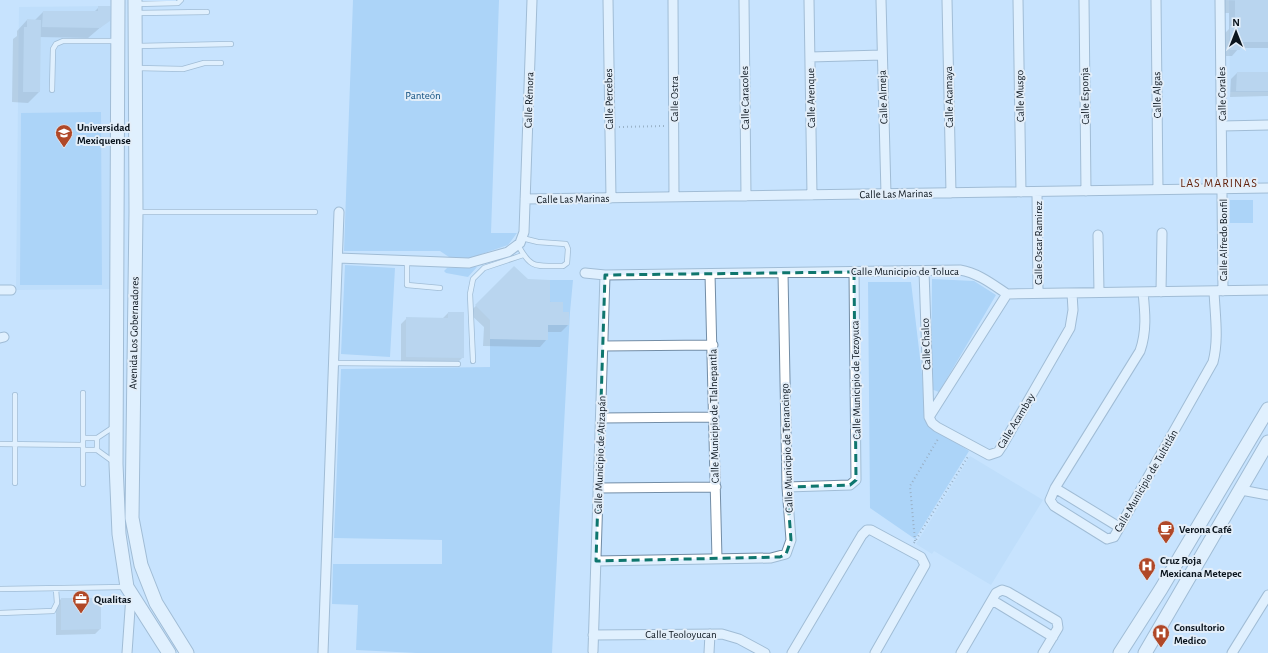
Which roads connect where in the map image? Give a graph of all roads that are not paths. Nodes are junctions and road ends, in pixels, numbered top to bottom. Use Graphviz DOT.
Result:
graph roads {
  1 [pos="118,0"];
  2 [pos="181,0"];
  3 [pos="532,0"];
  4 [pos="608,0"];
  5 [pos="673,0"];
  6 [pos="744,0"];
  7 [pos="809,0"];
  8 [pos="881,0"];
  9 [pos="947,0"];
  10 [pos="1018,0"];
  11 [pos="1084,0"];
  12 [pos="1156,0"];
  13 [pos="1220,0"];
  14 [pos="158,2"];
  15 [pos="135,6"];
  16 [pos="207,12"];
  17 [pos="118,41"];
  18 [pos="231,44"];
  19 [pos="135,46"];
  20 [pos="882,55"];
  21 [pos="810,57"];
  22 [pos="221,63"];
  23 [pos="135,68"];
  24 [pos="52,90"];
  25 [pos="1268,125"];
  26 [pos="1222,126"];
  27 [pos="1222,188"];
  28 [pos="1268,188"];
  29 [pos="1158,189"];
  30 [pos="1086,191"];
  31 [pos="1021,192"];
  32 [pos="1038,192"];
  33 [pos="951,193"];
  34 [pos="886,194"];
  35 [pos="812,195"];
  36 [pos="746,196"];
  37 [pos="674,197"];
  38 [pos="611,198"];
  39 [pos="525,200"];
  40 [pos="136,212"];
  41 [pos="315,212"];
  42 [pos="339,212"];
  43 [pos="1162,233"];
  44 [pos="1098,235"];
  45 [pos="520,241"];
  46 [pos="523,255"];
  47 [pos="338,258"];
  48 [pos="407,262"];
  49 [pos="924,271"];
  50 [pos="854,272"];
  51 [pos="585,273"];
  52 [pos="783,273"];
  53 [pos="710,274"];
  54 [pos="605,275"];
  55 [pos="440,288"];
  56 [pos="0,290"];
  57 [pos="11,290"];
  58 [pos="1268,290"];
  59 [pos="1218,291"];
  60 [pos="1099,292"];
  61 [pos="1143,292"];
  62 [pos="1161,292"];
  63 [pos="1038,293"];
  64 [pos="1072,293"];
  65 [pos="1008,294"];
  66 [pos="117,308"];
  67 [pos="134,308"];
  68 [pos="713,345"];
  69 [pos="603,346"];
  70 [pos="473,361"];
  71 [pos="334,363"];
  72 [pos="458,364"];
  73 [pos="82,393"];
  74 [pos="15,395"];
  75 [pos="1268,409"];
  76 [pos="714,417"];
  77 [pos="929,417"];
  78 [pos="601,418"];
  79 [pos="116,425"];
  80 [pos="83,438"];
  81 [pos="97,438"];
  82 [pos="1268,442"];
  83 [pos="0,444"];
  84 [pos="15,444"];
  85 [pos="83,447"];
  86 [pos="97,450"];
  87 [pos="116,464"];
  88 [pos="15,483"];
  89 [pos="83,484"];
  90 [pos="716,487"];
  91 [pos="787,487"];
  92 [pos="599,488"];
  93 [pos="1055,488"];
  94 [pos="1241,490"];
  95 [pos="1268,495"];
  96 [pos="1119,527"];
  97 [pos="717,559"];
  98 [pos="596,561"];
  99 [pos="56,588"];
  100 [pos="0,589"];
  101 [pos="1161,589"];
  102 [pos="129,591"];
  103 [pos="992,600"];
  104 [pos="1177,600"];
  105 [pos="1267,600"];
  106 [pos="0,613"];
  107 [pos="710,634"];
  108 [pos="593,635"];
  109 [pos="1053,637"];
  110 [pos="754,650"];
  111 [pos="593,651"];
  112 [pos="127,653"];
  113 [pos="169,653"];
  114 [pos="187,653"];
  115 [pos="323,653"];
  116 [pos="709,653"];
  117 [pos="765,653"];
  118 [pos="792,653"];
  119 [pos="875,653"];
  120 [pos="961,653"];
  121 [pos="1043,653"];
  122 [pos="1120,653"];
  123 [pos="1145,653"];
  124 [pos="1232,653"];
  1 -- 17 [label="street, Avenida Los Gobernadores"];
  2 -- 14 [label="lane"];
  3 -- 39 [label="street, Calle Rémora"];
  4 -- 38 [label="street, Calle Percebes"];
  5 -- 37 [label="street, Calle Ostra"];
  6 -- 36 [label="street, Calle Caracoles"];
  7 -- 21 [label="street, Calle Arenque"];
  8 -- 20 [label="street, Calle Almeja"];
  9 -- 33 [label="street, Calle Acamaya"];
  10 -- 31 [label="street, Calle Musgo"];
  11 -- 30 [label="street, Calle Esponja"];
  12 -- 29 [label="street, Calle Algas"];
  13 -- 26 [label="street, Calle Corales"];
  14 -- 15 [label="lane"];
  15 -- 16 [label="lane"];
  15 -- 19 [label="street, Avenida Los Gobernadores"];
  17 -- 24 [label="lane"];
  17 -- 66 [label="street, Avenida Los Gobernadores"];
  18 -- 19 [label="lane"];
  19 -- 23 [label="street, Avenida Los Gobernadores"];
  20 -- 21 [label="street"];
  20 -- 34 [label="street, Calle Almeja"];
  21 -- 35 [label="street, Calle Arenque"];
  22 -- 23 [label="lane"];
  23 -- 40 [label="street, Avenida Los Gobernadores"];
  25 -- 26 [label="street"];
  26 -- 27 [label="street, Calle Corales"];
  27 -- 28 [label="street, Calle Las Marinas"];
  27 -- 29 [label="street, Calle Las Marinas"];
  27 -- 59 [label="street, Calle Alfredo Bonfil"];
  29 -- 30 [label="street, Calle Las Marinas"];
  30 -- 32 [label="street, Calle Las Marinas"];
  31 -- 32 [label="street, Calle Las Marinas"];
  31 -- 33 [label="street, Calle Las Marinas"];
  32 -- 63 [label="street, Calle Oscar Ramirez"];
  33 -- 34 [label="street, Calle Las Marinas"];
  34 -- 35 [label="street, Calle Las Marinas"];
  35 -- 36 [label="street, Calle Las Marinas"];
  36 -- 37 [label="street, Calle Las Marinas"];
  37 -- 38 [label="street, Calle Las Marinas"];
  38 -- 39 [label="street, Calle Las Marinas"];
  39 -- 45 [label="street, Calle Rémora"];
  40 -- 41 [label="lane"];
  40 -- 67 [label="street, Avenida Los Gobernadores"];
  42 -- 47 [label="street"];
  43 -- 62 [label="street"];
  44 -- 60 [label="street"];
  45 -- 46 [label="lane"];
  45 -- 46 [label="lane"];
  45 -- 48 [label="street"];
  46 -- 70 [label="lane"];
  47 -- 48 [label="street"];
  47 -- 71 [label="street"];
  48 -- 55 [label="lane"];
  49 -- 50 [label="street, Calle Municipio de Toluca"];
  49 -- 65 [label="street, Calle Municipio de Toluca"];
  49 -- 77 [label="street, Calle Chalco"];
  50 -- 52 [label="street, Calle Municipio de Toluca"];
  50 -- 91 [label="street, Calle Municipio de Tezoyuca"];
  51 -- 54 [label="street, Calle Municipio de Toluca"];
  52 -- 53 [label="street, Calle Municipio de Toluca"];
  52 -- 91 [label="street, Calle Municipio de Tenancingo"];
  53 -- 54 [label="street, Calle Municipio de Toluca"];
  53 -- 68 [label="street, Calle Municipio de Tlalnepantla"];
  54 -- 69 [label="street, Calle Municipio de Atizapán"];
  56 -- 57 [label="street"];
  58 -- 59 [label="street"];
  59 -- 62 [label="street"];
  59 -- 96 [label="street, Calle Municipio de Tultitlán"];
  60 -- 61 [label="street"];
  60 -- 64 [label="street"];
  61 -- 62 [label="street"];
  61 -- 93 [label="street, Calle Municipio de Tultitlán"];
  63 -- 64 [label="street"];
  63 -- 65 [label="street"];
  64 -- 77 [label="street, Calle Acambay"];
  65 -- 77 [label="street"];
  66 -- 67 [label="street"];
  66 -- 79 [label="street, Avenida Los Gobernadores"];
  67 -- 114 [label="street, Avenida Los Gobernadores"];
  68 -- 69 [label="street"];
  68 -- 76 [label="street, Calle Municipio de Tlalnepantla"];
  69 -- 78 [label="street, Calle Municipio de Atizapán"];
  71 -- 72 [label="lane"];
  71 -- 115 [label="street"];
  73 -- 80 [label="lane"];
  74 -- 84 [label="lane"];
  75 -- 101 [label="street"];
  76 -- 78 [label="street"];
  76 -- 90 [label="street, Calle Municipio de Tlalnepantla"];
  78 -- 92 [label="street, Calle Municipio de Atizapán"];
  79 -- 81 [label="lane"];
  79 -- 87 [label="street, Avenida Los Gobernadores"];
  80 -- 81 [label="lane"];
  80 -- 85 [label="lane"];
  81 -- 86 [label="lane"];
  82 -- 94 [label="street"];
  83 -- 84 [label="lane"];
  84 -- 85 [label="lane"];
  84 -- 88 [label="lane"];
  85 -- 86 [label="lane"];
  85 -- 89 [label="lane"];
  86 -- 87 [label="lane"];
  87 -- 102 [label="street, Avenida Los Gobernadores"];
  90 -- 92 [label="street"];
  90 -- 97 [label="street, Calle Municipio de Tlalnepantla"];
  91 -- 97 [label="street, Calle Municipio de Tenancingo"];
  92 -- 98 [label="street, Calle Municipio de Atizapán"];
  93 -- 96 [label="street"];
  93 -- 96 [label="street, Calle Municipio de Tultitlán"];
  94 -- 95 [label="street"];
  94 -- 104 [label="street"];
  97 -- 98 [label="street"];
  98 -- 108 [label="street, Calle Municipio de Atizapán"];
  99 -- 100 [label="lane"];
  99 -- 102 [label="lane"];
  99 -- 106 [label="lane"];
  101 -- 104 [label="street"];
  101 -- 122 [label="street"];
  102 -- 112 [label="street"];
  102 -- 113 [label="street, Avenida Los Gobernadores"];
  103 -- 109 [label="street"];
  103 -- 109 [label="street"];
  103 -- 120 [label="street"];
  104 -- 123 [label="street"];
  105 -- 124 [label="street"];
  107 -- 108 [label="street, Calle Teoloyucan"];
  107 -- 110 [label="street, Calle Teoloyucan"];
  107 -- 116 [label="street"];
  108 -- 111 [label="street, Calle Municipio de Atizapán"];
  109 -- 121 [label="street"];
  110 -- 117 [label="street, Calle Teoloyucan"];
  118 -- 119 [label="street"];
}
